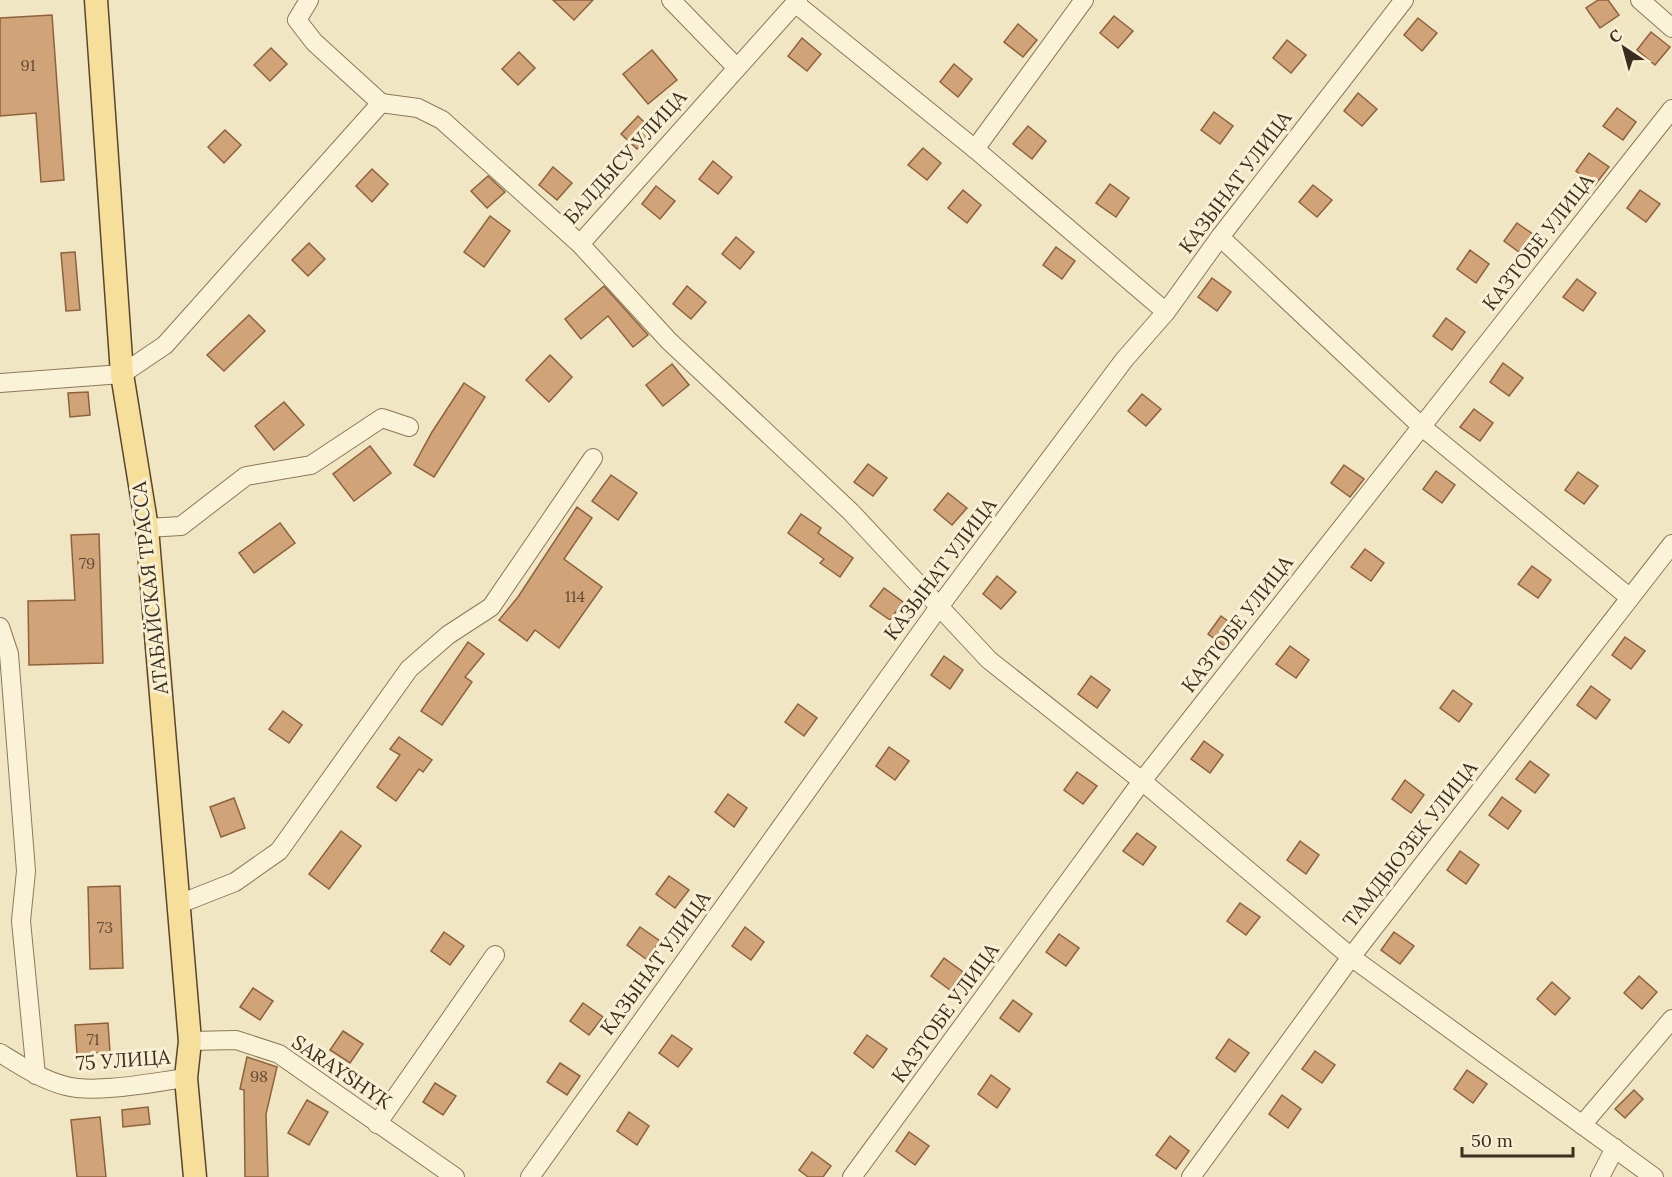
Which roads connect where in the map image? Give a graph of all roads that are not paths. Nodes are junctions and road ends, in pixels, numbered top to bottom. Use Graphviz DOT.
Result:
graph roads {
  1 [pos="96,0"];
  2 [pos="309,0"];
  3 [pos="671,0"];
  4 [pos="1084,0"];
  5 [pos="1404,0"];
  6 [pos="1640,0"];
  7 [pos="797,2"];
  8 [pos="1672,28"];
  9 [pos="736,67"];
  10 [pos="381,102"];
  11 [pos="1672,109"];
  12 [pos="975,149"];
  13 [pos="1220,237"];
  14 [pos="580,244"];
  15 [pos="1166,312"];
  16 [pos="122,374"];
  17 [pos="0,383"];
  18 [pos="1421,426"];
  19 [pos="409,427"];
  20 [pos="593,458"];
  21 [pos="147,528"];
  22 [pos="1672,544"];
  23 [pos="1629,597"];
  24 [pos="939,607"];
  25 [pos="0,627"];
  26 [pos="1142,781"];
  27 [pos="179,904"];
  28 [pos="495,955"];
  29 [pos="1351,957"];
  30 [pos="1672,1019"];
  31 [pos="190,1041"];
  32 [pos="0,1053"];
  33 [pos="36,1075"];
  34 [pos="186,1078"];
  35 [pos="377,1124"];
  36 [pos="1582,1125"];
  37 [pos="1615,1148"];
  38 [pos="195,1177"];
  39 [pos="455,1177"];
  40 [pos="530,1177"];
  41 [pos="852,1177"];
  42 [pos="1191,1177"];
  43 [pos="1600,1177"];
  44 [pos="1654,1177"];
  1 -- 16 [label="main road, АТАБАЙСКАЯ ТРАССА"];
  2 -- 10 [label="street"];
  3 -- 9 [label="street"];
  4 -- 12 [label="street"];
  5 -- 13 [label="street, КАЗЫНАТ УЛИЦА"];
  6 -- 8 [label="street"];
  7 -- 9 [label="street, БАЛДЫСУ УЛИЦА"];
  7 -- 12 [label="street"];
  9 -- 14 [label="street, БАЛДЫСУ УЛИЦА"];
  10 -- 14 [label="street, БАЛДЫСУ УЛИЦА"];
  10 -- 16 [label="street"];
  11 -- 18 [label="street, КАЗТОБЕ УЛИЦА"];
  12 -- 15 [label="street"];
  13 -- 15 [label="street, КАЗЫНАТ УЛИЦА"];
  13 -- 18 [label="street"];
  14 -- 24 [label="street"];
  15 -- 24 [label="street, КАЗЫНАТ УЛИЦА"];
  16 -- 17 [label="street"];
  16 -- 21 [label="main road, АТАБАЙСКАЯ ТРАССА"];
  18 -- 23 [label="street"];
  18 -- 26 [label="street, КАЗТОБЕ УЛИЦА"];
  19 -- 21 [label="street"];
  20 -- 27 [label="street"];
  21 -- 27 [label="main road, АТАБАЙСКАЯ ТРАССА"];
  22 -- 23 [label="street, ТАМДЫОЗЕК УЛИЦА"];
  23 -- 29 [label="street, ТАМДЫОЗЕК УЛИЦА"];
  24 -- 26 [label="street"];
  24 -- 40 [label="street, КАЗЫНАТ УЛИЦА"];
  25 -- 33 [label="street"];
  26 -- 29 [label="street"];
  26 -- 41 [label="street, КАЗТОБЕ УЛИЦА"];
  27 -- 31 [label="main road, АТАБАЙСКАЯ ТРАССА"];
  28 -- 35 [label="street"];
  29 -- 36 [label="street"];
  29 -- 42 [label="street, ТАМДЫОЗЕК УЛИЦА"];
  30 -- 36 [label="street"];
  31 -- 34 [label="main road, АТАБАЙСКАЯ ТРАССА"];
  31 -- 35 [label="street, SARAYSHYK"];
  32 -- 33 [label="street, 75 УЛИЦА"];
  33 -- 34 [label="street, 75 УЛИЦА"];
  34 -- 38 [label="main road, АТАБАЙСКАЯ ТРАССА"];
  35 -- 39 [label="street, SARAYSHYK"];
  36 -- 37 [label="street"];
  37 -- 43 [label="street"];
  37 -- 44 [label="street"];
}
